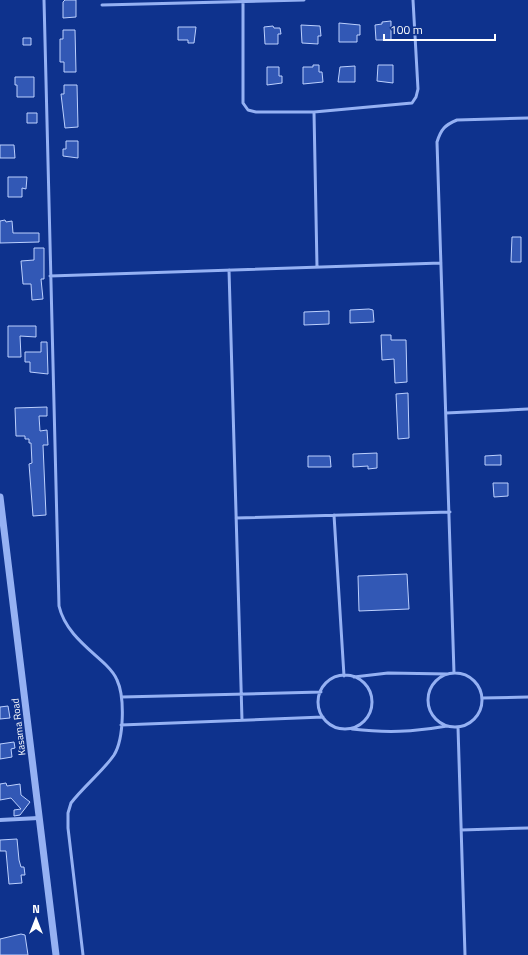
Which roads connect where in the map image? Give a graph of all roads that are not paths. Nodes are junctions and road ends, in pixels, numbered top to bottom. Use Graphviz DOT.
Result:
graph roads {
  1 [pos="44,0"];
  2 [pos="304,0"];
  3 [pos="413,0"];
  4 [pos="197,1"];
  5 [pos="243,2"];
  6 [pos="102,5"];
  7 [pos="314,112"];
  8 [pos="528,118"];
  9 [pos="441,263"];
  10 [pos="317,267"];
  11 [pos="229,270"];
  12 [pos="50,276"];
  13 [pos="528,409"];
  14 [pos="446,413"];
  15 [pos="0,497"];
  16 [pos="450,512"];
  17 [pos="334,515"];
  18 [pos="236,518"];
  19 [pos="454,673"];
  20 [pos="449,674"];
  21 [pos="344,676"];
  22 [pos="354,677"];
  23 [pos="321,692"];
  24 [pos="241,694"];
  25 [pos="122,697"];
  26 [pos="528,697"];
  27 [pos="482,698"];
  28 [pos="323,717"];
  29 [pos="242,720"];
  30 [pos="121,725"];
  31 [pos="447,726"];
  32 [pos="458,727"];
  33 [pos="350,729"];
  34 [pos="39,818"];
  35 [pos="0,820"];
  36 [pos="528,828"];
  37 [pos="461,830"];
  38 [pos="56,955"];
  39 [pos="83,955"];
  40 [pos="464,955"];
  1 -- 12 [label="lane"];
  2 -- 5 [label="lane"];
  3 -- 7 [label="lane"];
  4 -- 5 [label="lane"];
  4 -- 6 [label="lane"];
  5 -- 7 [label="lane"];
  7 -- 10 [label="lane"];
  8 -- 9 [label="lane"];
  9 -- 10 [label="lane"];
  9 -- 14 [label="lane"];
  10 -- 11 [label="lane"];
  11 -- 12 [label="lane"];
  11 -- 18 [label="lane"];
  12 -- 25 [label="lane"];
  13 -- 14 [label="lane"];
  14 -- 16 [label="lane"];
  15 -- 34 [label="street, Kasama Road"];
  16 -- 17 [label="lane"];
  16 -- 19 [label="lane"];
  17 -- 18 [label="lane"];
  17 -- 21 [label="lane"];
  18 -- 24 [label="lane"];
  19 -- 20 [label="lane"];
  19 -- 27 [label="lane"];
  20 -- 22 [label="lane"];
  20 -- 31 [label="lane"];
  21 -- 22 [label="lane"];
  21 -- 23 [label="lane"];
  22 -- 33 [label="lane"];
  23 -- 24 [label="lane"];
  23 -- 28 [label="lane"];
  24 -- 25 [label="lane"];
  24 -- 29 [label="lane"];
  25 -- 30 [label="lane"];
  26 -- 27 [label="lane"];
  27 -- 32 [label="lane"];
  28 -- 29 [label="lane"];
  28 -- 33 [label="lane"];
  29 -- 30 [label="lane"];
  30 -- 39 [label="lane"];
  31 -- 32 [label="lane"];
  31 -- 33 [label="lane"];
  32 -- 37 [label="lane"];
  34 -- 35 [label="street"];
  34 -- 38 [label="street, Kasama Road"];
  36 -- 37 [label="lane"];
  37 -- 40 [label="lane"];
}
